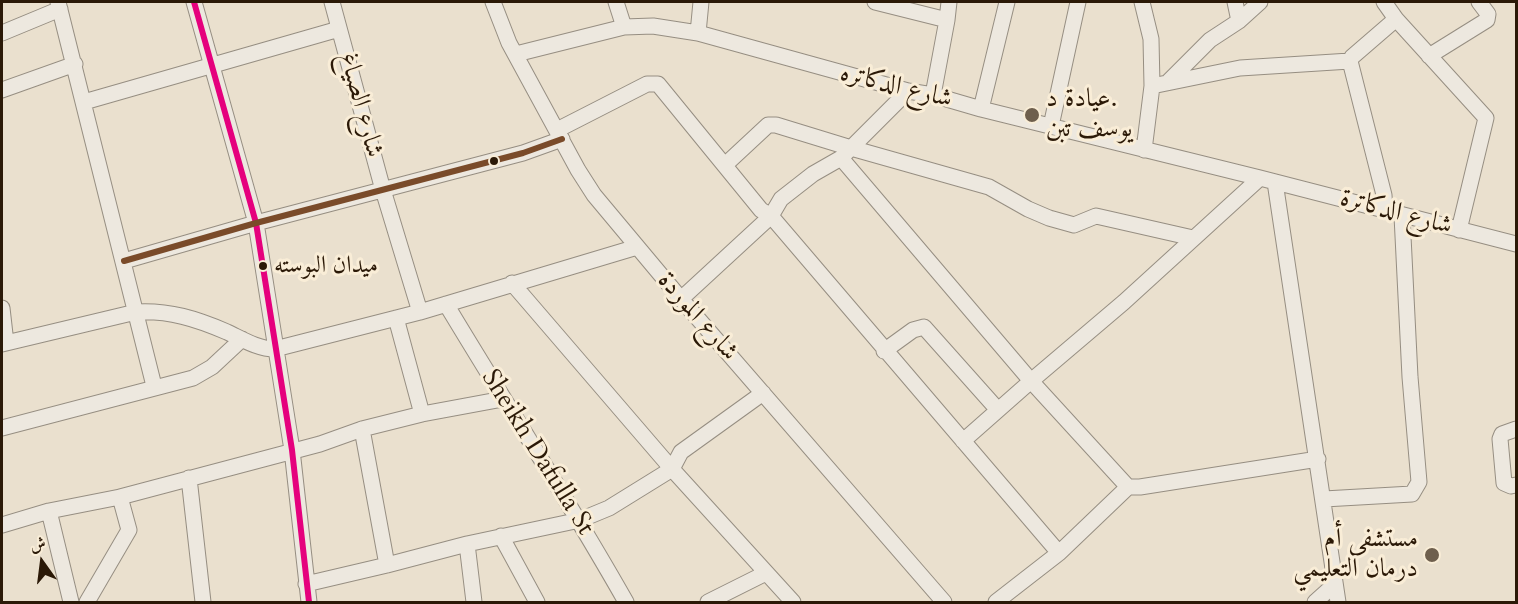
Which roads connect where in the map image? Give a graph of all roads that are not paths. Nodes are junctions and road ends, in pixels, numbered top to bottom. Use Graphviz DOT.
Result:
graph roads {
  1 [pos="194,2"];
  2 [pos="332,2"];
  3 [pos="493,2"];
  4 [pos="616,2"];
  5 [pos="701,2"];
  6 [pos="875,2"];
  7 [pos="949,2"];
  8 [pos="1007,2"];
  9 [pos="1078,2"];
  10 [pos="1142,2"];
  11 [pos="1235,2"];
  12 [pos="1260,2"];
  13 [pos="1384,2"];
  14 [pos="1479,2"];
  15 [pos="59,5"];
  16 [pos="947,20"];
  17 [pos="1396,20"];
  18 [pos="1239,21"];
  19 [pos="624,27"];
  20 [pos="339,29"];
  21 [pos="2,33"];
  22 [pos="698,33"];
  23 [pos="516,54"];
  24 [pos="1429,56"];
  25 [pos="1350,61"];
  26 [pos="75,64"];
  27 [pos="211,66"];
  28 [pos="1169,81"];
  29 [pos="1152,86"];
  30 [pos="2,90"];
  31 [pos="908,91"];
  32 [pos="933,95"];
  33 [pos="84,102"];
  34 [pos="981,109"];
  35 [pos="1051,126"];
  36 [pos="559,134"];
  37 [pos="1144,150"];
  38 [pos="846,153"];
  39 [pos="725,165"];
  40 [pos="1267,180"];
  41 [pos="383,190"];
  42 [pos="1385,210"];
  43 [pos="771,216"];
  44 [pos="1401,216"];
  45 [pos="256,223"];
  46 [pos="1460,230"];
  47 [pos="1193,238"];
  48 [pos="1516,244"];
  49 [pos="638,247"];
  50 [pos="124,261"];
  51 [pos="512,283"];
  52 [pos="681,299"];
  53 [pos="446,304"];
  54 [pos="2,308"];
  55 [pos="136,312"];
  56 [pos="420,312"];
  57 [pos="396,318"];
  58 [pos="242,339"];
  59 [pos="4,343"];
  60 [pos="275,349"];
  61 [pos="884,351"];
  62 [pos="1031,381"];
  63 [pos="154,386"];
  64 [pos="762,393"];
  65 [pos="503,399"];
  66 [pos="998,410"];
  67 [pos="422,414"];
  68 [pos="2,428"];
  69 [pos="362,429"];
  70 [pos="1516,429"];
  71 [pos="963,441"];
  72 [pos="292,450"];
  73 [pos="1317,459"];
  74 [pos="672,469"];
  75 [pos="189,478"];
  76 [pos="1516,485"];
  77 [pos="1128,487"];
  78 [pos="120,497"];
  79 [pos="1323,499"];
  80 [pos="49,511"];
  81 [pos="580,520"];
  82 [pos="2,525"];
  83 [pos="501,536"];
  84 [pos="466,544"];
  85 [pos="1059,553"];
  86 [pos="387,565"];
  87 [pos="766,573"];
  88 [pos="306,584"];
  89 [pos="1335,584"];
  90 [pos="941,602"];
  91 [pos="71,603"];
  92 [pos="87,603"];
  93 [pos="203,603"];
  94 [pos="309,603"];
  95 [pos="474,603"];
  96 [pos="537,603"];
  97 [pos="627,603"];
  98 [pos="708,603"];
  99 [pos="793,603"];
  100 [pos="996,603"];
  101 [pos="1315,603"];
  102 [pos="1338,603"];
  1 -- 27 [label="street"];
  2 -- 20 [label="street, شارع الصياغ"];
  3 -- 23 [label="street, شارع الموردة"];
  4 -- 19 [label="street"];
  5 -- 22 [label="street"];
  6 -- 16 [label="street"];
  7 -- 16 [label="street"];
  8 -- 34 [label="street"];
  9 -- 35 [label="street"];
  10 -- 29 [label="street"];
  11 -- 18 [label="street"];
  12 -- 18 [label="street"];
  13 -- 17 [label="street"];
  14 -- 24 [label="street"];
  15 -- 21 [label="street"];
  15 -- 26 [label="street"];
  16 -- 32 [label="street"];
  17 -- 24 [label="street"];
  17 -- 25 [label="street"];
  18 -- 28 [label="street"];
  19 -- 22 [label="street, شارع الدكاتره"];
  19 -- 23 [label="street, شارع الدكاتره"];
  20 -- 27 [label="street"];
  20 -- 41 [label="street, شارع الصياغ"];
  22 -- 31 [label="street, شارع الدكاتره"];
  23 -- 36 [label="street, شارع الموردة"];
  24 -- 46 [label="street"];
  25 -- 28 [label="street"];
  25 -- 42 [label="street"];
  26 -- 30 [label="street"];
  26 -- 33 [label="street"];
  27 -- 33 [label="street"];
  27 -- 45 [label="street"];
  28 -- 29 [label="street"];
  29 -- 37 [label="street"];
  31 -- 32 [label="street, شارع الدكاتره"];
  31 -- 38 [label="street"];
  32 -- 34 [label="street, شارع الدكاتره"];
  33 -- 50 [label="street"];
  34 -- 35 [label="street, شارع الدكاتره"];
  35 -- 37 [label="street, شارع الدكاتره"];
  36 -- 39 [label="street"];
  36 -- 41 [label="street"];
  36 -- 49 [label="street, شارع الموردة"];
  37 -- 40 [label="street, شارع الدكاتره"];
  38 -- 39 [label="street"];
  38 -- 43 [label="street"];
  38 -- 47 [label="street"];
  38 -- 62 [label="street"];
  39 -- 43 [label="street"];
  40 -- 42 [label="street, شارع الدكاترة"];
  40 -- 47 [label="street"];
  40 -- 73 [label="street"];
  41 -- 45 [label="street"];
  41 -- 56 [label="street, شارع الصياغ"];
  42 -- 44 [label="street, شارع الدكاترة"];
  43 -- 52 [label="street"];
  43 -- 61 [label="street"];
  44 -- 46 [label="street, شارع الدكاترة"];
  44 -- 79 [label="street"];
  45 -- 50 [label="street"];
  45 -- 60 [label="street"];
  46 -- 48 [label="street, شارع الدكاترة"];
  47 -- 62 [label="street"];
  49 -- 51 [label="street"];
  49 -- 52 [label="street, شارع الموردة"];
  50 -- 55 [label="street"];
  51 -- 53 [label="street"];
  51 -- 74 [label="street"];
  52 -- 64 [label="street, شارع الموردة"];
  53 -- 56 [label="street"];
  53 -- 65 [label="street, Sheikh Dafulla St"];
  54 -- 59 [label="street"];
  55 -- 58 [label="street"];
  55 -- 59 [label="street"];
  55 -- 63 [label="street"];
  56 -- 57 [label="street"];
  57 -- 60 [label="street"];
  57 -- 67 [label="street"];
  58 -- 60 [label="street"];
  58 -- 63 [label="street"];
  60 -- 72 [label="street"];
  61 -- 66 [label="street"];
  61 -- 71 [label="street"];
  62 -- 66 [label="street"];
  62 -- 77 [label="street"];
  63 -- 68 [label="street"];
  64 -- 74 [label="street"];
  64 -- 90 [label="street, شارع الموردة"];
  65 -- 67 [label="street"];
  65 -- 81 [label="street, Sheikh Dafulla St"];
  66 -- 71 [label="street"];
  67 -- 69 [label="street"];
  69 -- 72 [label="street"];
  69 -- 86 [label="street"];
  70 -- 76 [label="street"];
  71 -- 85 [label="street"];
  72 -- 75 [label="street"];
  72 -- 88 [label="street"];
  73 -- 77 [label="street"];
  73 -- 79 [label="street"];
  74 -- 81 [label="street"];
  74 -- 87 [label="street"];
  75 -- 78 [label="street"];
  75 -- 93 [label="street"];
  77 -- 85 [label="street"];
  78 -- 80 [label="street"];
  78 -- 92 [label="street"];
  79 -- 89 [label="street"];
  80 -- 82 [label="street"];
  80 -- 91 [label="street"];
  81 -- 83 [label="street"];
  81 -- 97 [label="street, Sheikh Dafulla St"];
  83 -- 84 [label="street"];
  83 -- 96 [label="street"];
  84 -- 86 [label="street"];
  84 -- 95 [label="street"];
  85 -- 100 [label="street"];
  86 -- 88 [label="street"];
  87 -- 98 [label="street"];
  87 -- 99 [label="street"];
  88 -- 94 [label="street"];
  89 -- 101 [label="street"];
  89 -- 102 [label="street"];
}
